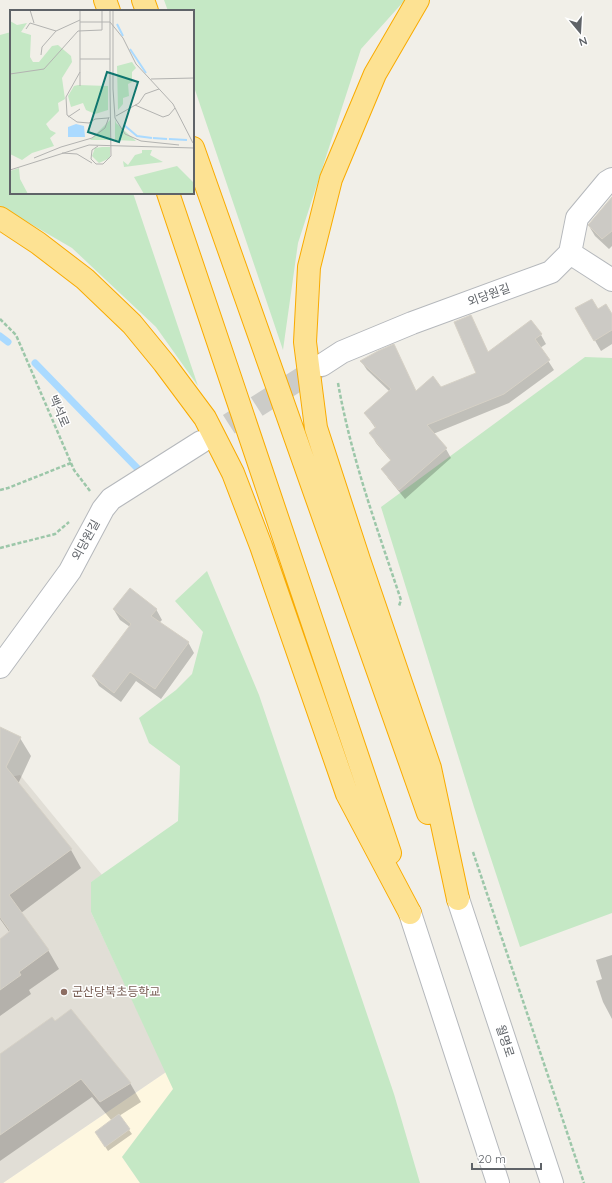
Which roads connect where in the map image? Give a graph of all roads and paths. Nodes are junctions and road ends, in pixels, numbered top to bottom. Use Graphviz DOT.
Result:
graph roads {
  1 [pos="105,0"];
  2 [pos="143,0"];
  3 [pos="418,0"];
  4 [pos="109,10"];
  5 [pos="147,10"];
  6 [pos="194,151"];
  7 [pos="612,179"];
  8 [pos="168,194"];
  9 [pos="0,218"];
  10 [pos="570,253"];
  11 [pos="612,280"];
  12 [pos="0,319"];
  13 [pos="328,361"];
  14 [pos="201,442"];
  15 [pos="71,463"];
  16 [pos="0,490"];
  17 [pos="103,509"];
  18 [pos="72,519"];
  19 [pos="0,548"];
  20 [pos="397,612"];
  21 [pos="0,667"];
  22 [pos="473,852"];
  23 [pos="458,900"];
  24 [pos="410,913"];
  25 [pos="498,1183"];
  26 [pos="552,1183"];
  27 [pos="584,1183"];
  1 -- 4 [label="highway"];
  2 -- 5 [label="highway"];
  3 -- 23 [label="highway"];
  6 -- 23 [label="highway"];
  7 -- 10 [label="street"];
  8 -- 24 [label="highway"];
  9 -- 24 [label="highway"];
  10 -- 11 [label="street"];
  10 -- 13 [label="street, 외당원길"];
  12 -- 15 [label="path, 백석로"];
  13 -- 20 [label="path"];
  14 -- 17 [label="street, 외당원길"];
  15 -- 16 [label="path"];
  15 -- 17 [label="path, 백석로"];
  17 -- 21 [label="street, 외당원길"];
  18 -- 19 [label="path"];
  22 -- 27 [label="path"];
  23 -- 26 [label="street, 월명로"];
  24 -- 25 [label="street"];
}
